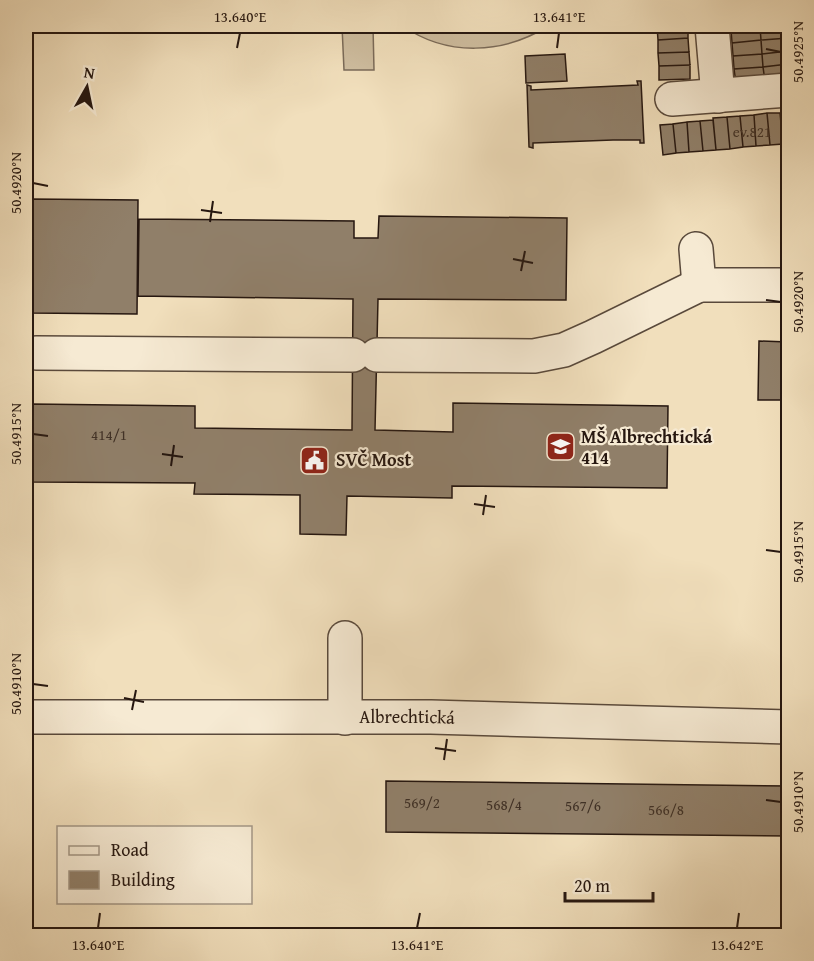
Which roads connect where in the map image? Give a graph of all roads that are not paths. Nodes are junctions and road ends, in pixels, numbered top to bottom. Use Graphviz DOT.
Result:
graph roads {
  1 [pos="712,26"];
  2 [pos="789,90"];
  3 [pos="718,96"];
  4 [pos="672,99"];
  5 [pos="696,249"];
  6 [pos="699,285"];
  7 [pos="789,285"];
  8 [pos="36,353"];
  9 [pos="345,638"];
  10 [pos="26,717"];
  11 [pos="345,718"];
  12 [pos="789,727"];
  1 -- 3 [label="street"];
  2 -- 3 [label="street"];
  3 -- 4 [label="street"];
  5 -- 6 [label="street"];
  6 -- 7 [label="street"];
  6 -- 8 [label="street"];
  9 -- 11 [label="street"];
  10 -- 11 [label="street, Albrechtická"];
  11 -- 12 [label="street, Albrechtická"];
}
